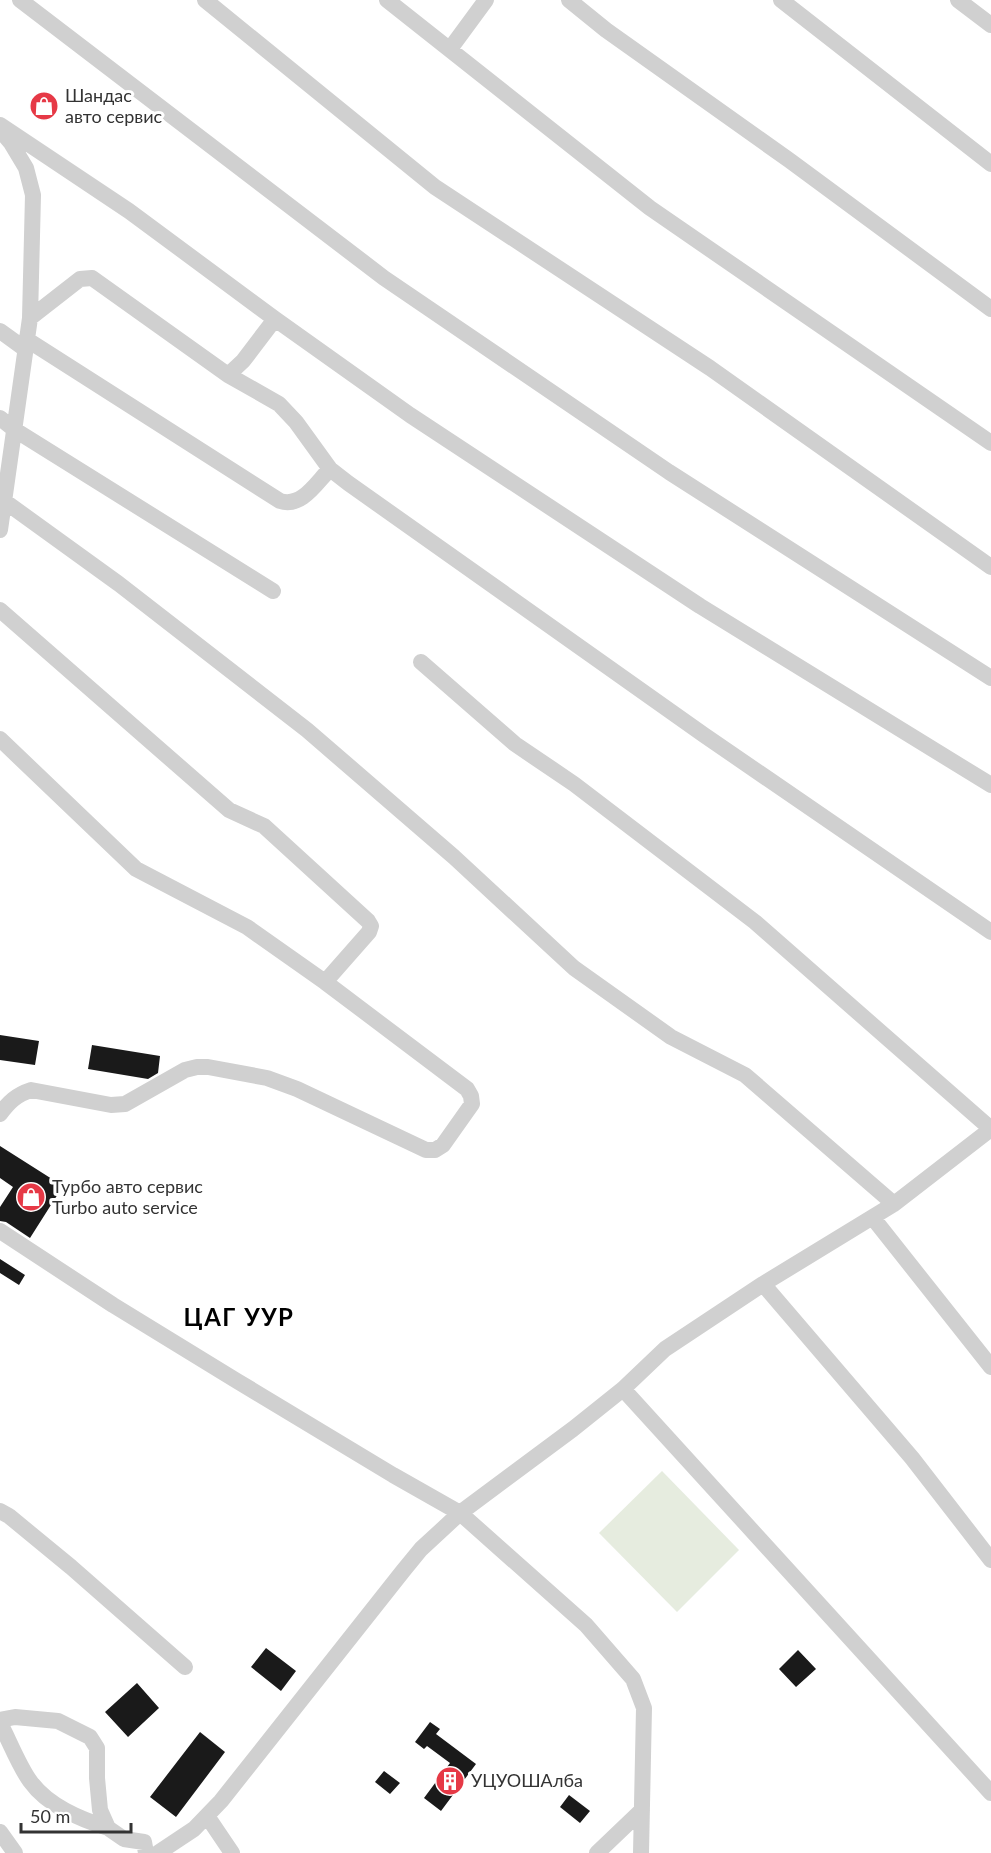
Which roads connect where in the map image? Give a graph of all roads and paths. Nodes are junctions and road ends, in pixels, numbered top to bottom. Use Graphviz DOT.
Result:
graph roads {
  1 [pos="20,0"];
  2 [pos="205,0"];
  3 [pos="387,0"];
  4 [pos="486,0"];
  5 [pos="569,0"];
  6 [pos="781,0"];
  7 [pos="958,0"];
  8 [pos="991,25"];
  9 [pos="450,49"];
  10 [pos="0,124"];
  11 [pos="0,130"];
  12 [pos="991,164"];
  13 [pos="991,309"];
  14 [pos="30,318"];
  15 [pos="275,319"];
  16 [pos="0,331"];
  17 [pos="26,344"];
  18 [pos="228,375"];
  19 [pos="0,418"];
  20 [pos="15,430"];
  21 [pos="991,443"];
  22 [pos="330,469"];
  23 [pos="2,500"];
  24 [pos="0,530"];
  25 [pos="991,567"];
  26 [pos="273,591"];
  27 [pos="0,610"];
  28 [pos="421,662"];
  29 [pos="991,678"];
  30 [pos="0,739"];
  31 [pos="991,785"];
  32 [pos="991,932"];
  33 [pos="325,982"];
  34 [pos="0,1114"];
  35 [pos="991,1129"];
  36 [pos="894,1204"];
  37 [pos="873,1218"];
  38 [pos="0,1231"];
  39 [pos="763,1284"];
  40 [pos="991,1367"];
  41 [pos="623,1389"];
  42 [pos="0,1511"];
  43 [pos="460,1513"];
  44 [pos="991,1560"];
  45 [pos="185,1667"];
  46 [pos="0,1722"];
  47 [pos="991,1793"];
  48 [pos="642,1810"];
  49 [pos="207,1816"];
  50 [pos="108,1828"];
  51 [pos="0,1832"];
  52 [pos="15,1853"];
  53 [pos="146,1853"];
  54 [pos="158,1853"];
  55 [pos="232,1853"];
  56 [pos="597,1853"];
  57 [pos="641,1853"];
  1 -- 29 [label="street"];
  2 -- 25 [label="street"];
  3 -- 9 [label="street"];
  4 -- 9 [label="street"];
  5 -- 13 [label="street"];
  6 -- 12 [label="street"];
  7 -- 8 [label="street"];
  9 -- 21 [label="street"];
  10 -- 15 [label="street"];
  11 -- 14 [label="street"];
  14 -- 17 [label="street"];
  14 -- 18 [label="street"];
  15 -- 18 [label="street"];
  15 -- 31 [label="street"];
  16 -- 17 [label="street"];
  17 -- 20 [label="street"];
  17 -- 22 [label="street"];
  18 -- 22 [label="street"];
  19 -- 20 [label="street"];
  20 -- 23 [label="street"];
  20 -- 26 [label="street"];
  22 -- 32 [label="street"];
  23 -- 24 [label="street"];
  23 -- 36 [label="street"];
  27 -- 33 [label="street"];
  28 -- 35 [label="street"];
  30 -- 33 [label="street"];
  33 -- 34 [label="street"];
  35 -- 36 [label="street"];
  36 -- 37 [label="street"];
  37 -- 39 [label="street"];
  37 -- 40 [label="street"];
  38 -- 43 [label="street"];
  39 -- 41 [label="street"];
  39 -- 44 [label="street"];
  41 -- 43 [label="street"];
  41 -- 47 [label="street"];
  42 -- 45 [label="street"];
  43 -- 48 [label="street"];
  43 -- 49 [label="street"];
  46 -- 50 [label="street"];
  46 -- 50 [label="street"];
  48 -- 56 [label="street"];
  48 -- 57 [label="street"];
  49 -- 54 [label="street"];
  49 -- 55 [label="street"];
  50 -- 53 [label="street"];
  51 -- 52 [label="street"];
}
